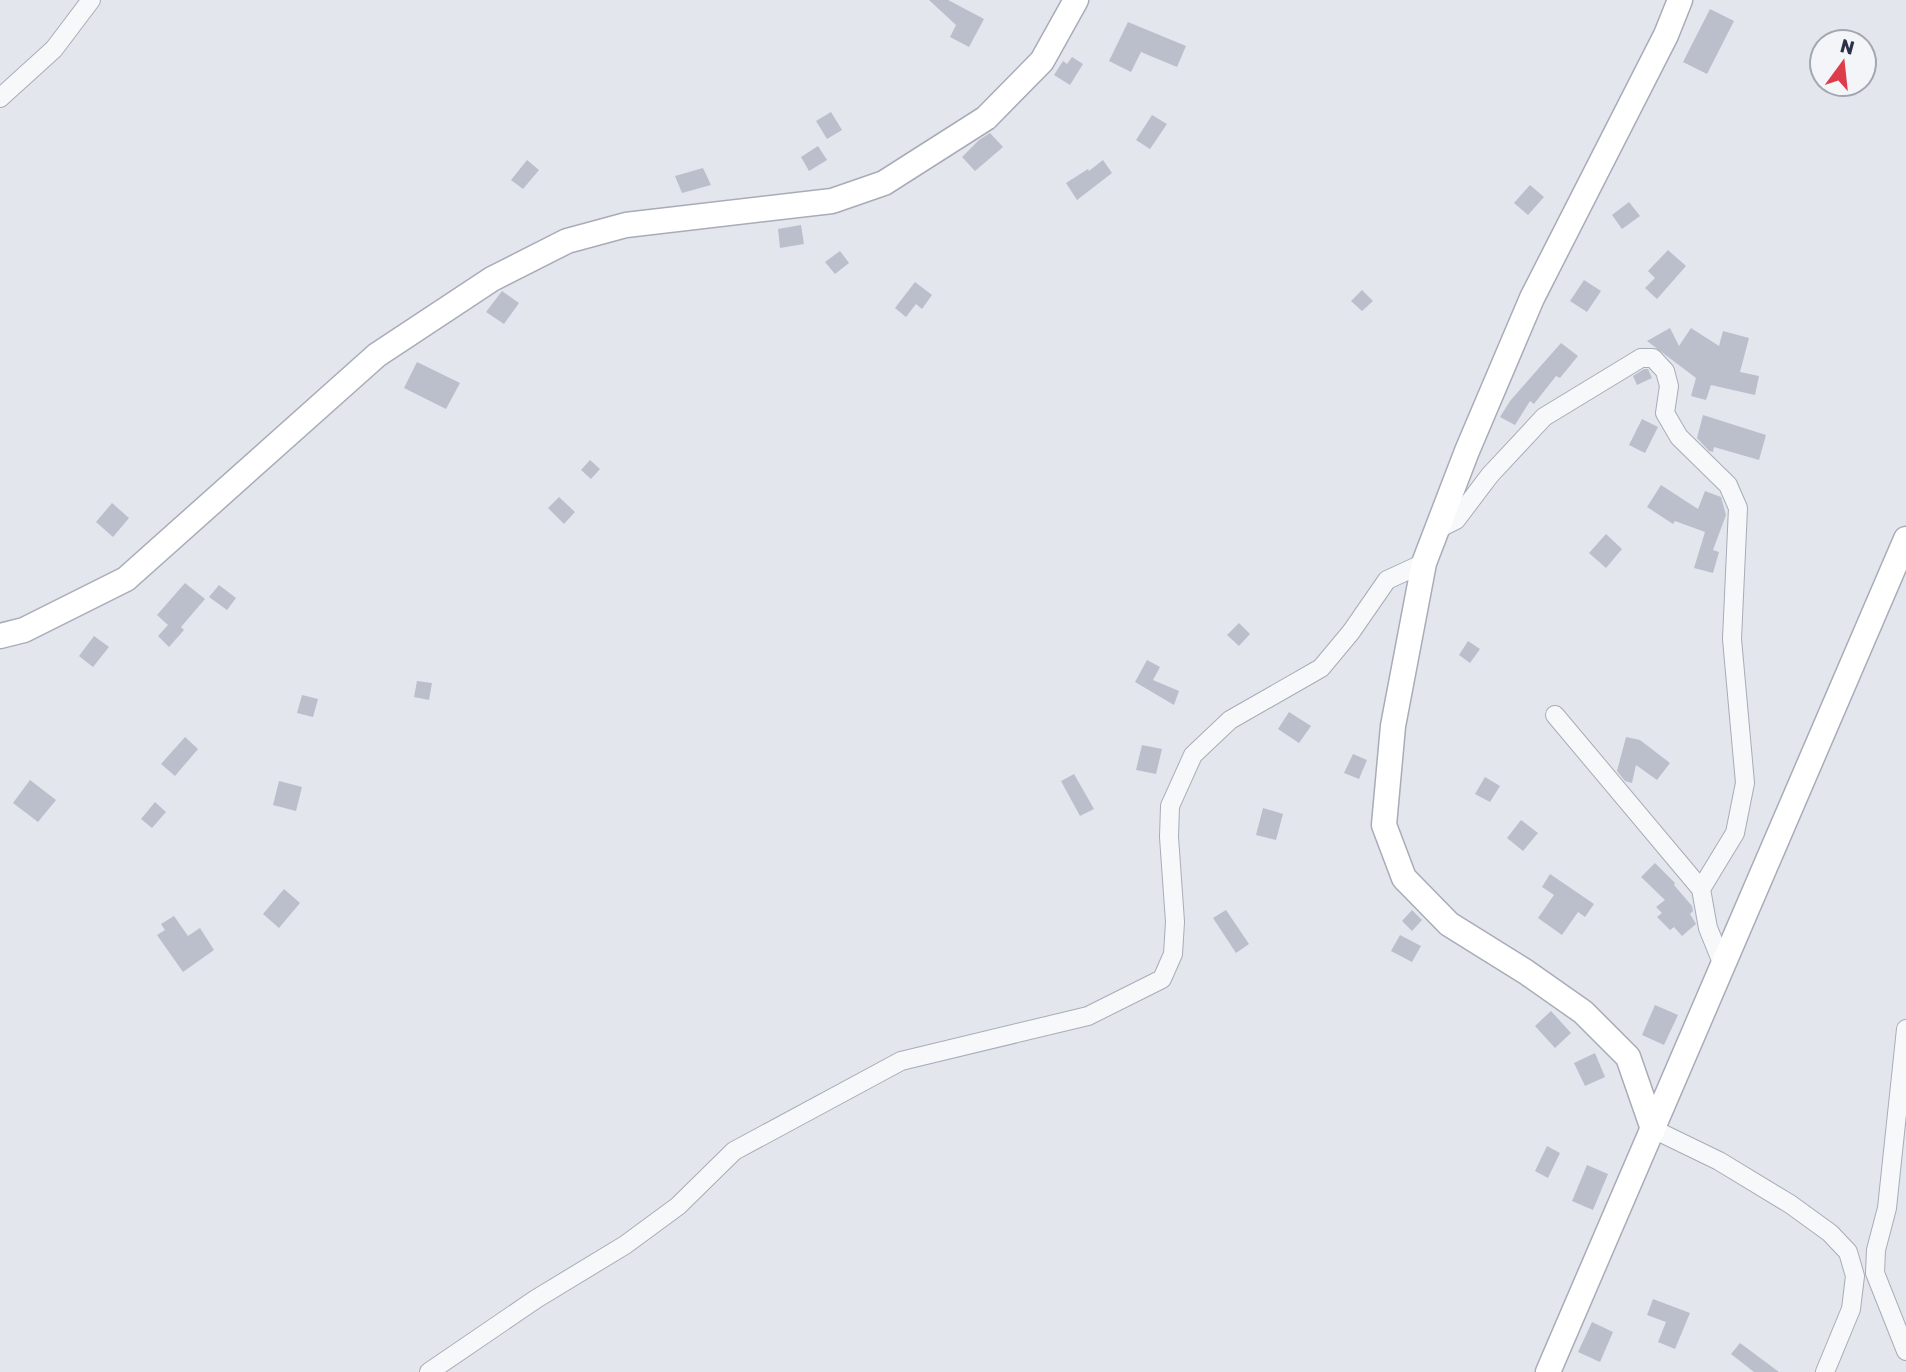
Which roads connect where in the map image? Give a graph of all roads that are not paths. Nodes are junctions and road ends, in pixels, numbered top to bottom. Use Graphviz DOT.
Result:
graph roads {
  1 [pos="92,0"];
  2 [pos="1076,0"];
  3 [pos="1680,0"];
  4 [pos="0,98"];
  5 [pos="1436,530"];
  6 [pos="1906,539"];
  7 [pos="1424,563"];
  8 [pos="0,636"];
  9 [pos="1555,715"];
  10 [pos="1701,889"];
  11 [pos="1723,965"];
  12 [pos="1906,1029"];
  13 [pos="1653,1129"];
  14 [pos="1875,1273"];
  15 [pos="1855,1276"];
  16 [pos="1906,1350"];
  17 [pos="429,1372"];
  18 [pos="1548,1372"];
  19 [pos="1825,1372"];
  1 -- 4 [label="street"];
  2 -- 8 [label="street"];
  3 -- 5 [label="street"];
  5 -- 7 [label="street"];
  5 -- 10 [label="street"];
  6 -- 11 [label="street"];
  7 -- 13 [label="street"];
  7 -- 17 [label="street"];
  9 -- 10 [label="street"];
  10 -- 11 [label="street"];
  11 -- 13 [label="street"];
  12 -- 14 [label="street"];
  13 -- 15 [label="street"];
  13 -- 18 [label="street"];
  14 -- 15 [label="street"];
  14 -- 16 [label="street"];
  15 -- 19 [label="street"];
}
